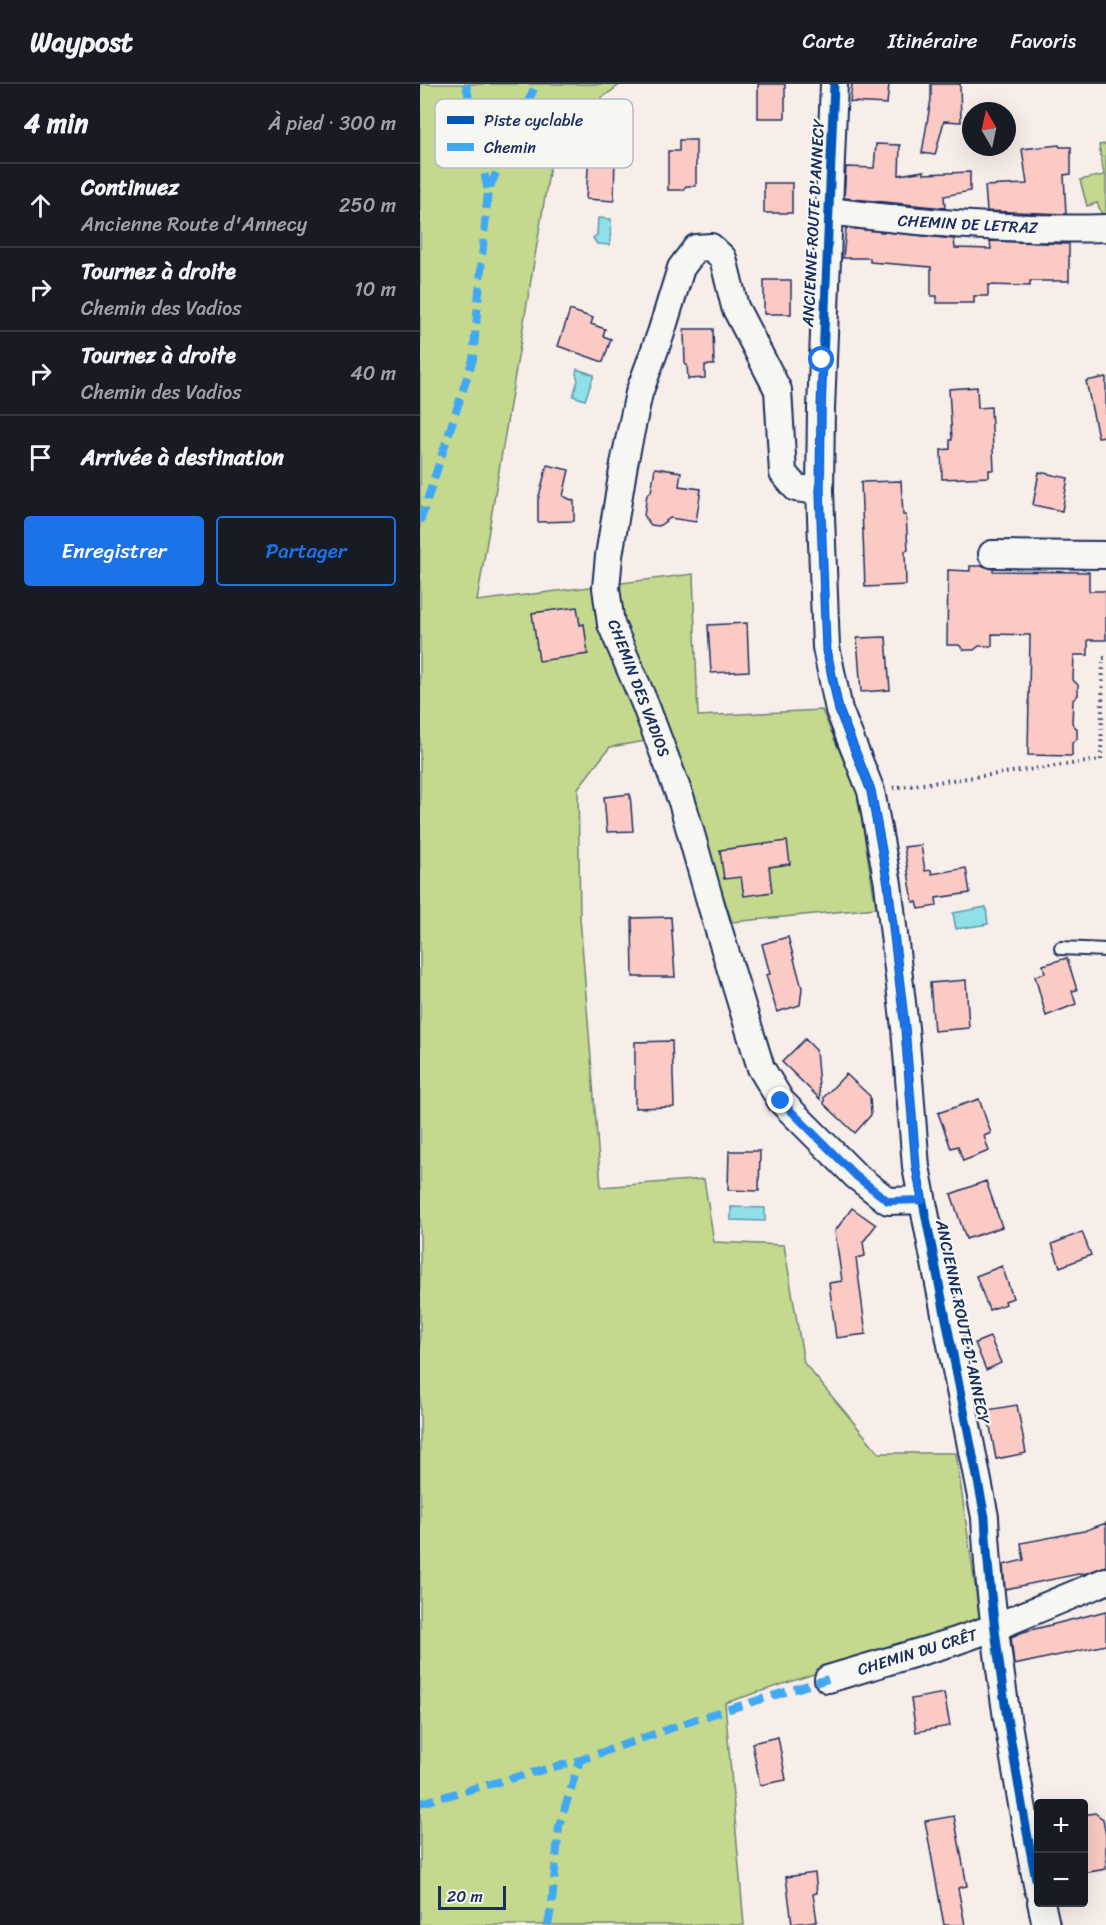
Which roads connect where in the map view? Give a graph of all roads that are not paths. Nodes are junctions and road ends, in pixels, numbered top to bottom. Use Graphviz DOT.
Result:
graph roads {
  1 [pos="834,84"];
  2 [pos="830,211"];
  3 [pos="1106,228"];
  4 [pos="820,491"];
  5 [pos="992,554"];
  6 [pos="1106,555"];
  7 [pos="1061,948"];
  8 [pos="1106,950"];
  9 [pos="922,1200"];
  10 [pos="1106,1581"];
  11 [pos="993,1628"];
  12 [pos="828,1679"];
  13 [pos="1034,1870"];
  14 [pos="1042,1907"];
  15 [pos="1046,1925"];
  1 -- 2 [label="street, ANCIENNE ROUTE D'ANNECY"];
  2 -- 3 [label="street, CHEMIN DE LETRAZ"];
  2 -- 4 [label="street, ANCIENNE ROUTE D'ANNECY"];
  4 -- 9 [label="street, ANCIENNE ROUTE D'ANNECY"];
  4 -- 9 [label="street, CHEMIN DES VADIOS"];
  5 -- 6 [label="street"];
  7 -- 8 [label="lane"];
  9 -- 11 [label="street, ANCIENNE ROUTE D'ANNECY"];
  10 -- 11 [label="street, CHEMIN DU CRÊT"];
  11 -- 12 [label="street, CHEMIN DU CRÊT"];
  11 -- 13 [label="street, ANCIENNE ROUTE D'ANNECY"];
  14 -- 15 [label="street"];
}
